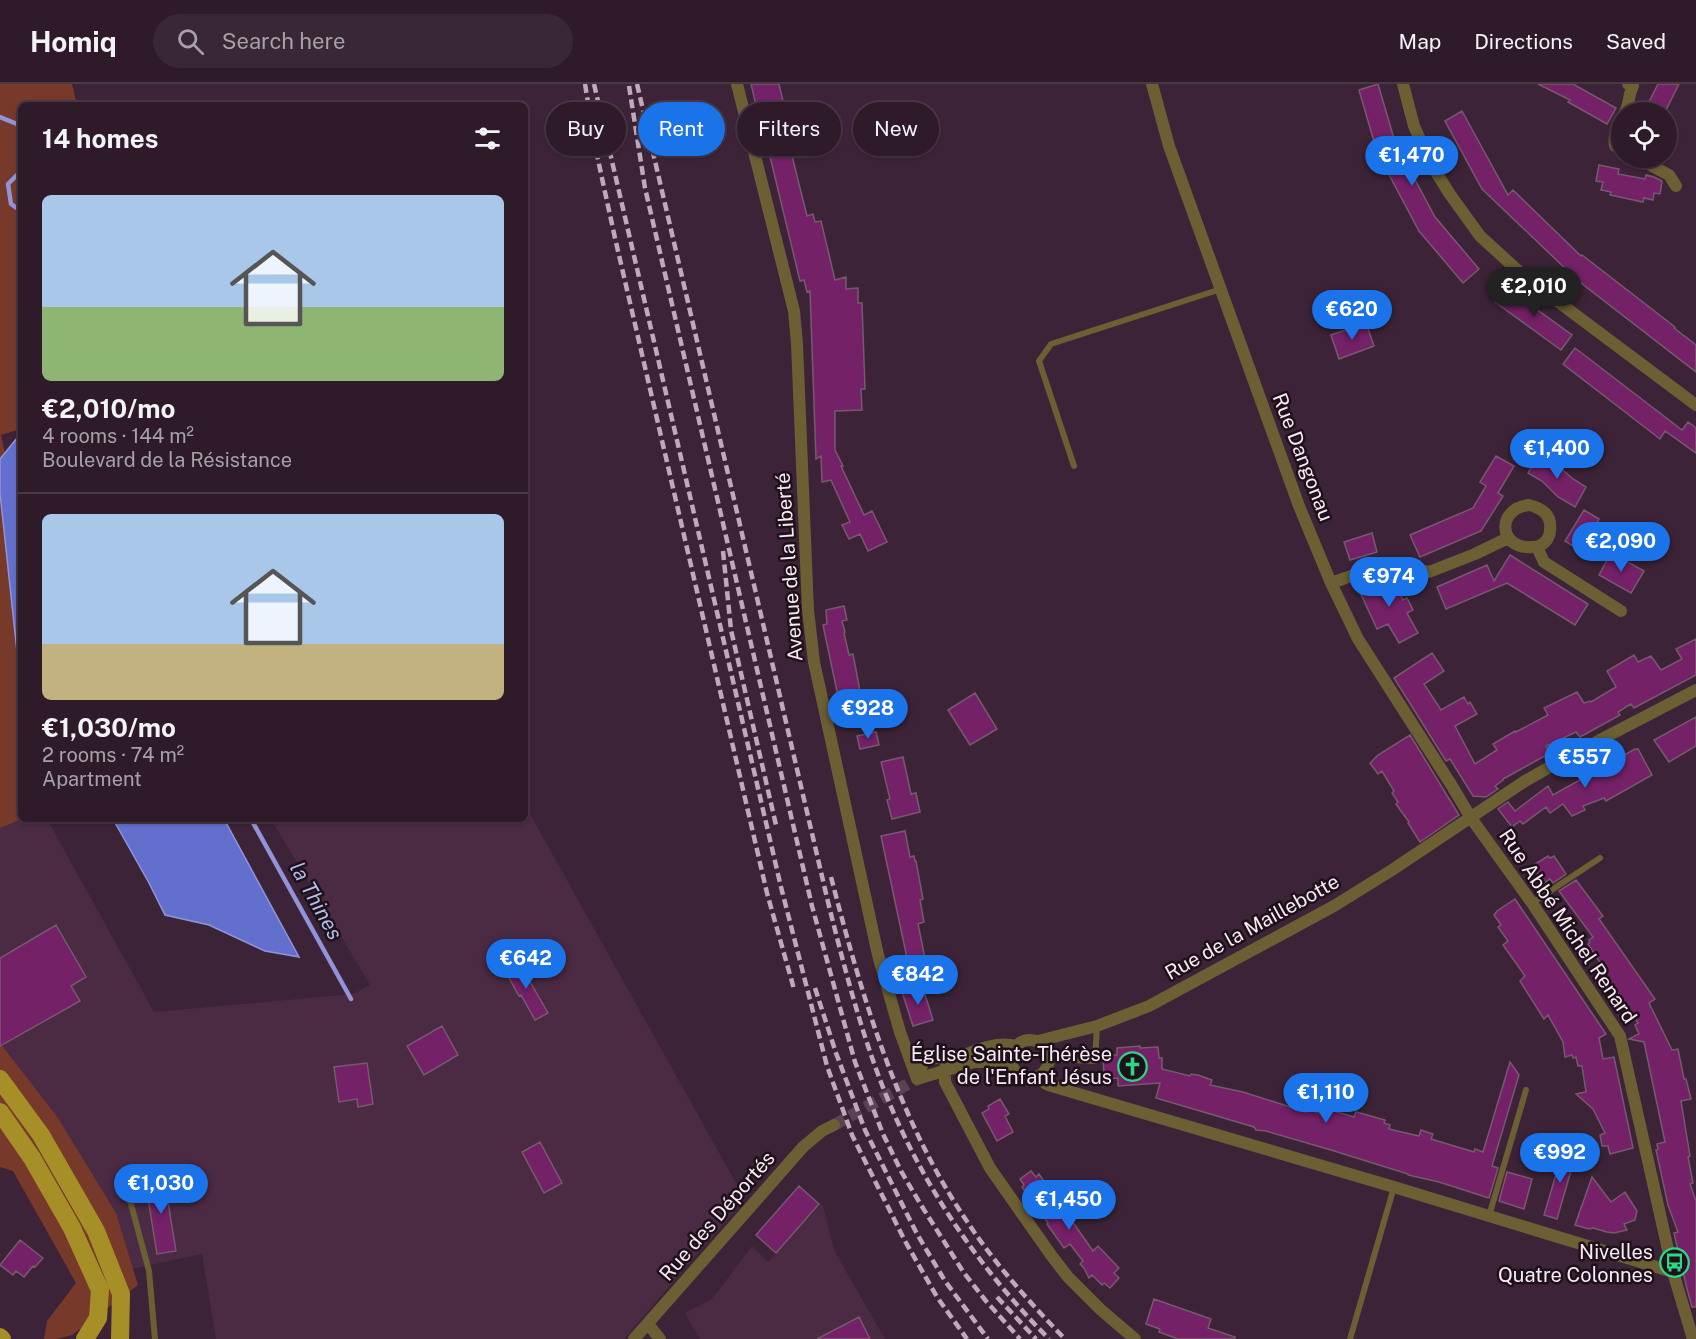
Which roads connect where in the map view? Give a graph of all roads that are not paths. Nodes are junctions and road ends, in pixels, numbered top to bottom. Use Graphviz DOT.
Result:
graph roads {
  1 [pos="737,84"];
  2 [pos="1152,84"];
  3 [pos="1403,84"];
  4 [pos="1628,84"];
  5 [pos="1630,102"];
  6 [pos="1656,168"];
  7 [pos="1676,186"];
  8 [pos="1221,289"];
  9 [pos="1696,405"];
  10 [pos="1074,466"];
  11 [pos="1508,538"];
  12 [pos="1537,547"];
  13 [pos="1331,583"];
  14 [pos="1621,611"];
  15 [pos="1696,690"];
  16 [pos="1471,818"];
  17 [pos="1600,858"];
  18 [pos="1532,903"];
  19 [pos="1097,1026"];
  20 [pos="1038,1041"];
  21 [pos="1016,1046"];
  22 [pos="981,1049"];
  23 [pos="1049,1059"];
  24 [pos="1013,1068"];
  25 [pos="945,1070"];
  26 [pos="1036,1077"];
  27 [pos="917,1078"];
  28 [pos="0,1079"];
  29 [pos="1526,1090"];
  30 [pos="0,1112"];
  31 [pos="834,1125"];
  32 [pos="124,1178"];
  33 [pos="1394,1187"];
  34 [pos="1488,1216"];
  35 [pos="1673,1272"];
  36 [pos="648,1324"];
  37 [pos="1693,1331"];
  38 [pos="85,1339"];
  39 [pos="120,1339"];
  40 [pos="155,1339"];
  41 [pos="634,1339"];
  42 [pos="660,1339"];
  43 [pos="1135,1339"];
  44 [pos="1350,1339"];
  1 -- 27 [label="street, Avenue de la Liberté"];
  2 -- 8 [label="street, Rue Dangonau"];
  3 -- 9 [label="street"];
  4 -- 5 [label="street"];
  6 -- 7 [label="street"];
  8 -- 10 [label="lane"];
  8 -- 13 [label="street, Rue Dangonau"];
  11 -- 12 [label="street"];
  11 -- 12 [label="street"];
  11 -- 13 [label="street"];
  12 -- 14 [label="street"];
  13 -- 16 [label="street, Rue Dangonau"];
  15 -- 16 [label="street, Rue de la Maillebotte"];
  16 -- 18 [label="street, Rue Abbé Michel Renard"];
  16 -- 19 [label="street, Rue de la Maillebotte"];
  17 -- 18 [label="lane"];
  18 -- 35 [label="street, Rue Abbé Michel Renard"];
  19 -- 20 [label="street, Rue de la Maillebotte"];
  19 -- 23 [label="lane"];
  20 -- 21 [label="street"];
  20 -- 23 [label="street"];
  21 -- 22 [label="street"];
  21 -- 24 [label="street"];
  22 -- 25 [label="street"];
  22 -- 27 [label="street"];
  23 -- 26 [label="street"];
  24 -- 25 [label="street"];
  24 -- 26 [label="street"];
  25 -- 27 [label="street"];
  25 -- 43 [label="street"];
  26 -- 33 [label="street"];
  28 -- 39 [label="main road"];
  29 -- 34 [label="lane"];
  30 -- 38 [label="main road"];
  31 -- 36 [label="street, Rue des Déportés"];
  32 -- 40 [label="lane"];
  33 -- 34 [label="street"];
  33 -- 44 [label="lane"];
  34 -- 35 [label="street"];
  35 -- 37 [label="street, Rue Abbé Michel Renard"];
  36 -- 41 [label="street, Rue des Déportés"];
  36 -- 42 [label="street"];
}
